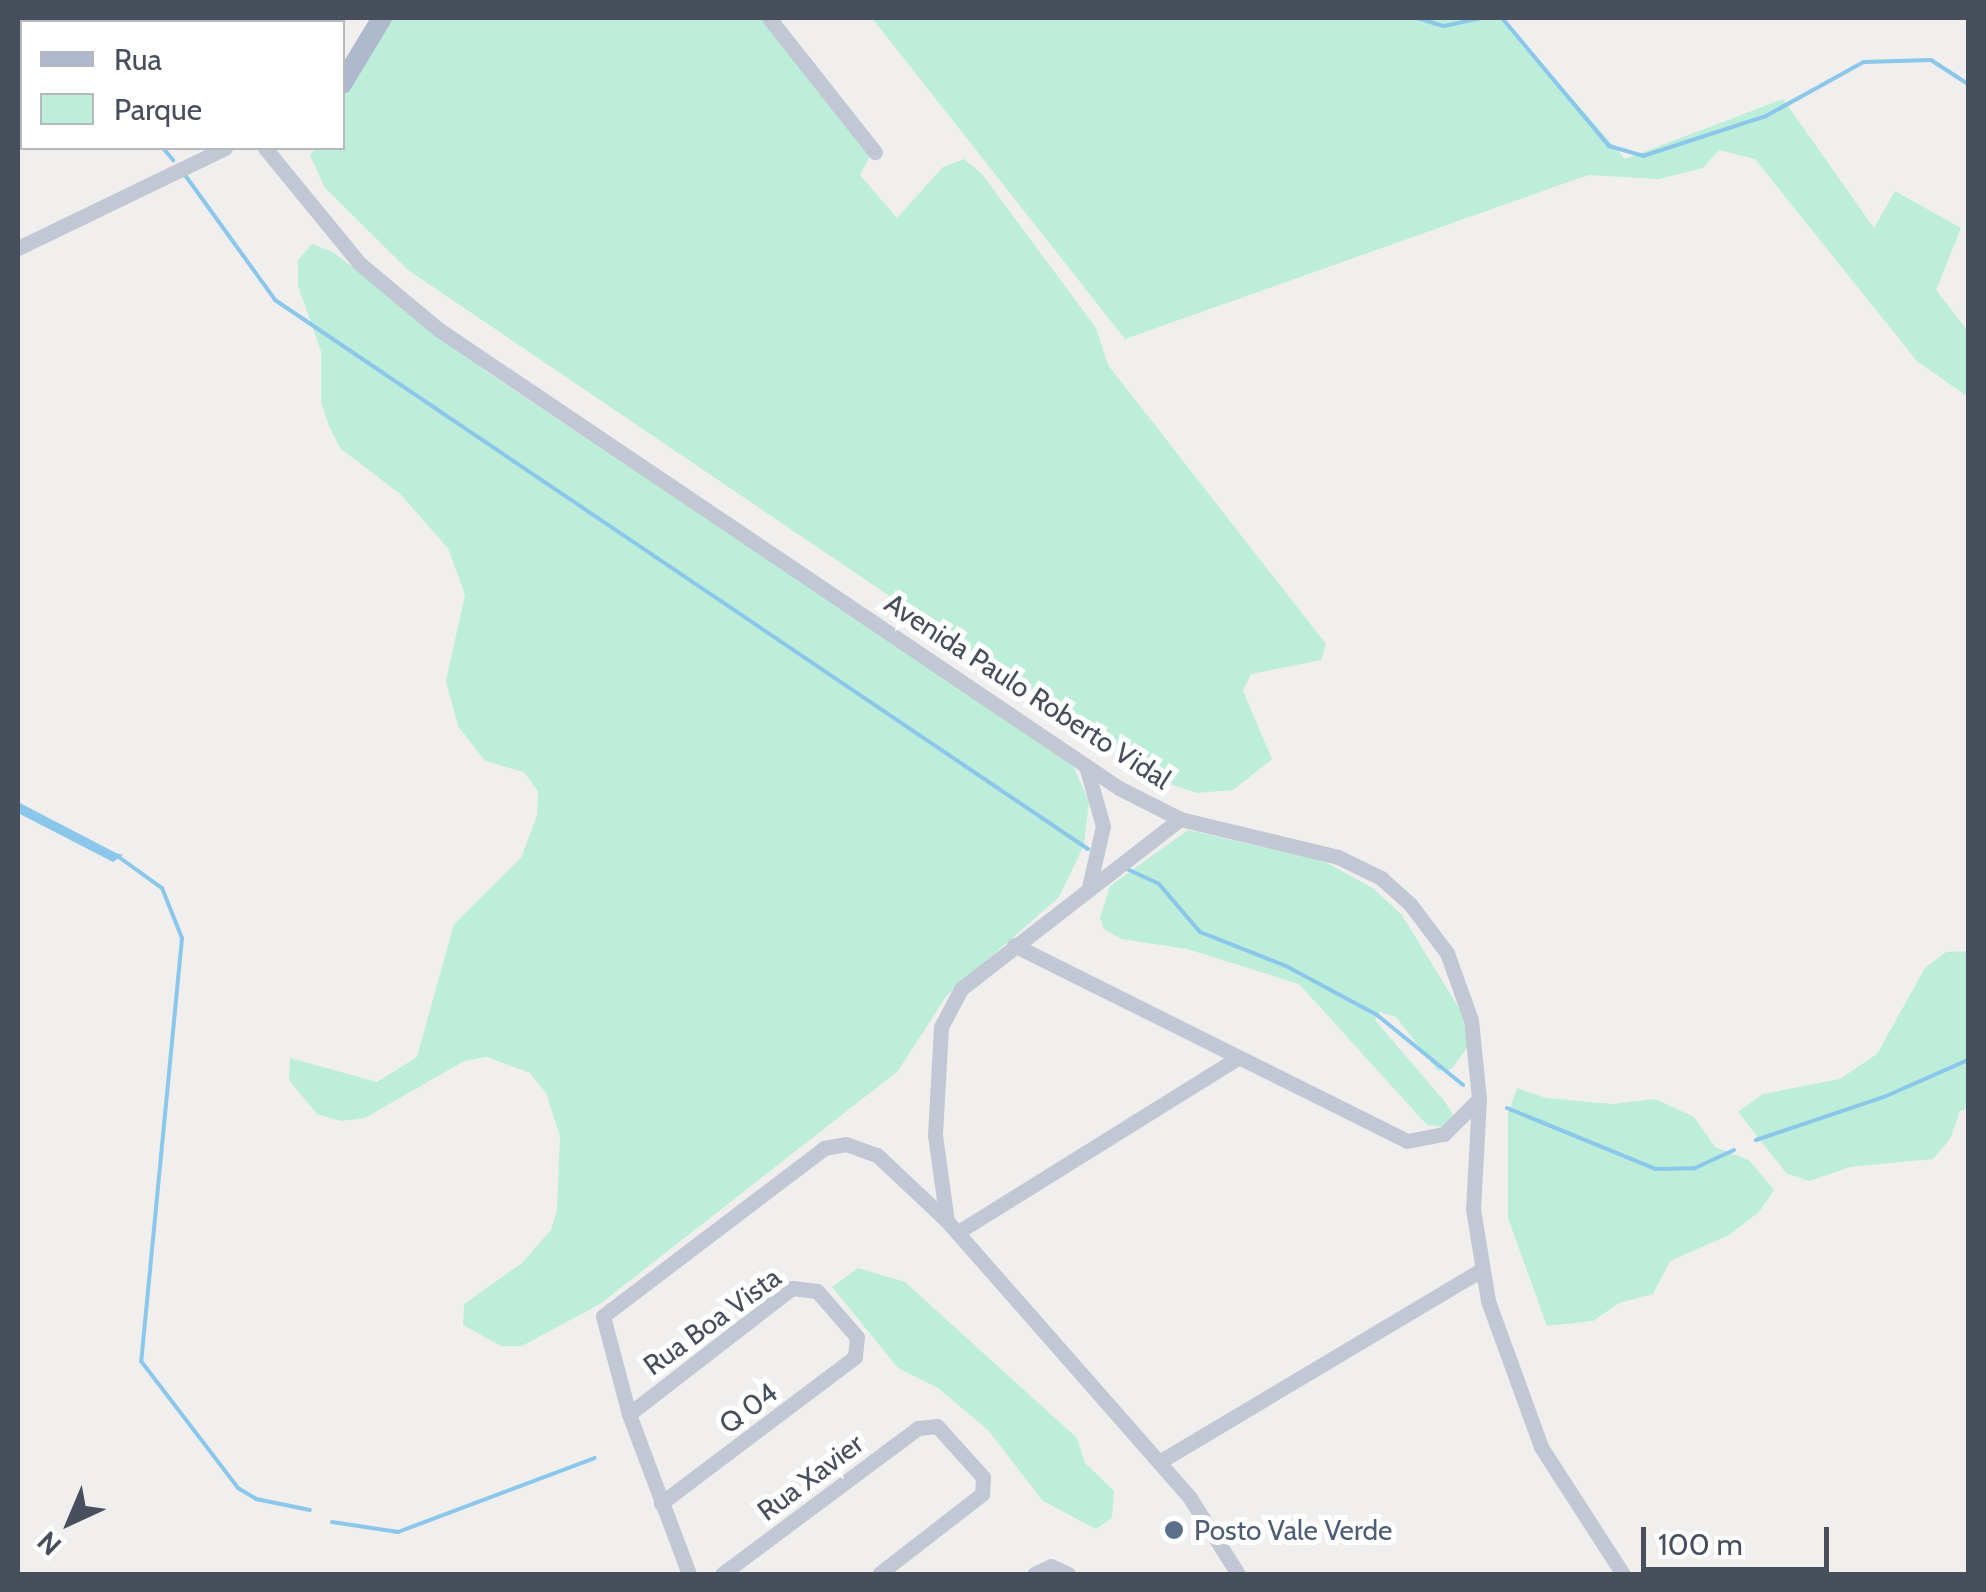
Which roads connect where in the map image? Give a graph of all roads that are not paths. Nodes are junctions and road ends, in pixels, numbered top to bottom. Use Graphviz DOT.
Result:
graph roads {
  1 [pos="382,18"];
  2 [pos="769,18"];
  3 [pos="345,79"];
  4 [pos="222,150"];
  5 [pos="270,150"];
  6 [pos="875,152"];
  7 [pos="18,248"];
  8 [pos="1086,766"];
  9 [pos="1180,819"];
  10 [pos="1089,887"];
  11 [pos="1014,945"];
  12 [pos="1238,1058"];
  13 [pos="1479,1099"];
  14 [pos="953,1226"];
  15 [pos="1481,1270"];
  16 [pos="859,1348"];
  17 [pos="629,1414"];
  18 [pos="1159,1462"];
  19 [pos="661,1502"];
  20 [pos="689,1574"];
  21 [pos="722,1574"];
  22 [pos="880,1574"];
  23 [pos="1034,1574"];
  24 [pos="1068,1574"];
  25 [pos="1238,1574"];
  26 [pos="1623,1574"];
  1 -- 3 [label="main road"];
  2 -- 6 [label="street"];
  4 -- 7 [label="street"];
  5 -- 8 [label="street, Avenida Paulo Roberto Vidal"];
  8 -- 9 [label="street, Avenida Paulo Roberto Vidal"];
  8 -- 10 [label="street"];
  9 -- 10 [label="street"];
  9 -- 13 [label="street, Avenida Paulo Roberto Vidal"];
  10 -- 11 [label="street"];
  11 -- 12 [label="street"];
  11 -- 14 [label="street"];
  12 -- 13 [label="street"];
  12 -- 14 [label="street"];
  13 -- 15 [label="street, Avenida Paulo Roberto Vidal"];
  14 -- 17 [label="street"];
  14 -- 18 [label="street"];
  15 -- 18 [label="street"];
  15 -- 26 [label="street, Avenida Paulo Roberto Vidal"];
  16 -- 17 [label="street, Rua Boa Vista"];
  16 -- 19 [label="street, Q 04"];
  17 -- 19 [label="street"];
  18 -- 25 [label="street"];
  19 -- 20 [label="street"];
  21 -- 22 [label="street, Rua Xavier"];
  23 -- 24 [label="street"];
}
